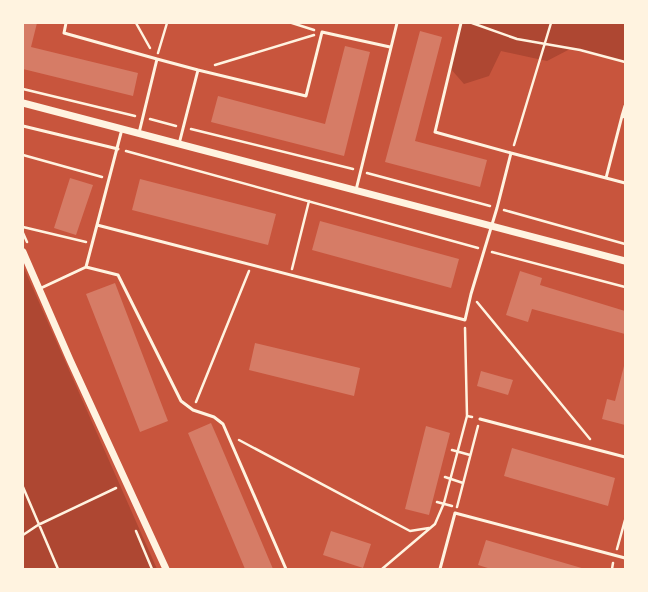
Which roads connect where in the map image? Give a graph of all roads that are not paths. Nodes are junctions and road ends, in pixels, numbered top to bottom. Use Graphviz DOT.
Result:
graph roads {
  1 [pos="66,23"];
  2 [pos="397,23"];
  3 [pos="461,23"];
  4 [pos="390,47"];
  5 [pos="157,59"];
  6 [pos="198,70"];
  7 [pos="23,103"];
  8 [pos="625,106"];
  9 [pos="624,116"];
  10 [pos="23,126"];
  11 [pos="122,129"];
  12 [pos="139,134"];
  13 [pos="179,144"];
  14 [pos="118,148"];
  15 [pos="511,153"];
  16 [pos="606,178"];
  17 [pos="625,183"];
  18 [pos="355,191"];
  19 [pos="97,225"];
  20 [pos="492,226"];
  21 [pos="23,252"];
  22 [pos="625,261"];
  23 [pos="86,268"];
  24 [pos="38,289"];
  25 [pos="480,419"];
  26 [pos="625,457"];
  27 [pos="625,558"];
  28 [pos="166,569"];
  29 [pos="286,569"];
  30 [pos="440,569"];
  1 -- 5 [label="lane"];
  2 -- 4 [label="lane"];
  3 -- 15 [label="lane"];
  4 -- 6 [label="lane"];
  4 -- 18 [label="lane"];
  5 -- 6 [label="lane"];
  5 -- 12 [label="lane"];
  6 -- 13 [label="lane"];
  7 -- 11 [label="street"];
  8 -- 9 [label="lane"];
  9 -- 16 [label="lane"];
  10 -- 14 [label="lane"];
  11 -- 12 [label="street"];
  11 -- 14 [label="lane"];
  12 -- 13 [label="street"];
  13 -- 18 [label="street"];
  14 -- 19 [label="lane"];
  15 -- 16 [label="lane"];
  15 -- 20 [label="lane"];
  16 -- 17 [label="lane"];
  18 -- 20 [label="street"];
  19 -- 20 [label="lane"];
  19 -- 23 [label="lane"];
  20 -- 22 [label="street"];
  21 -- 24 [label="street"];
  23 -- 24 [label="lane"];
  23 -- 29 [label="lane"];
  24 -- 28 [label="street"];
  25 -- 26 [label="lane"];
  27 -- 30 [label="lane"];
}
